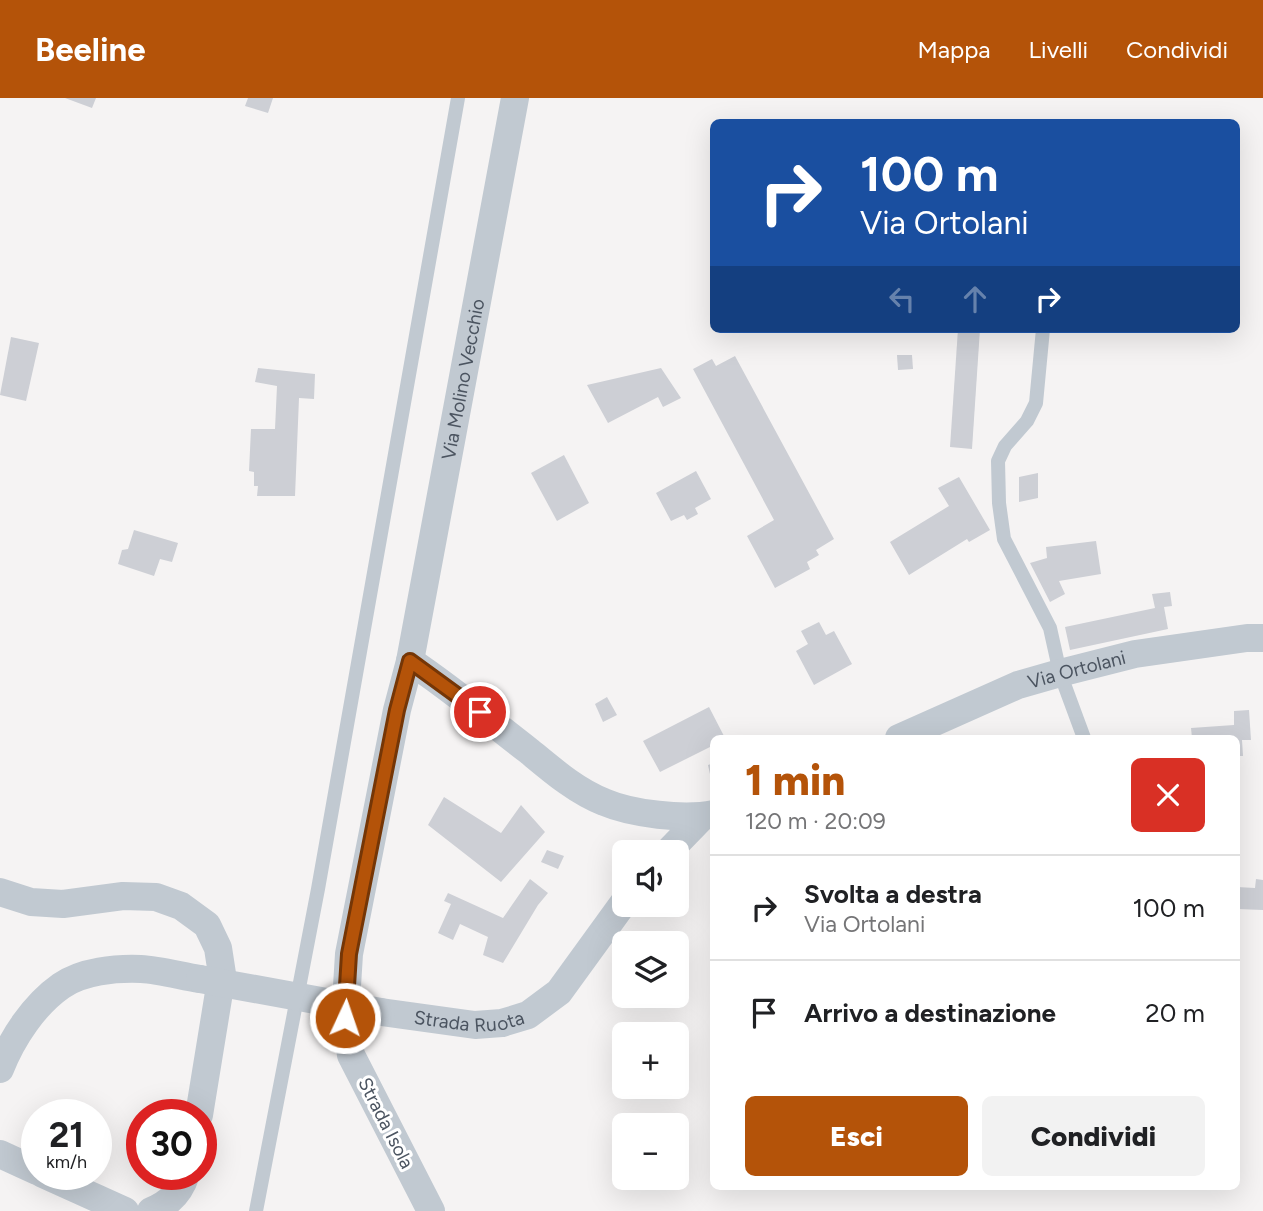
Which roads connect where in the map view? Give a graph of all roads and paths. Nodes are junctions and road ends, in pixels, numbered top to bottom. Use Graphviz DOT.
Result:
graph roads {
  1 [pos="458,98"];
  2 [pos="515,98"];
  3 [pos="1043,333"];
  4 [pos="1263,638"];
  5 [pos="410,661"];
  6 [pos="1060,673"];
  7 [pos="906,735"];
  8 [pos="1083,735"];
  9 [pos="708,815"];
  10 [pos="681,840"];
  11 [pos="0,892"];
  12 [pos="613,917"];
  13 [pos="0,1069"];
  14 [pos="202,1099"];
  15 [pos="0,1154"];
  16 [pos="21,1164"];
  17 [pos="78,1190"];
  18 [pos="179,1190"];
  19 [pos="125,1211"];
  20 [pos="151,1211"];
  21 [pos="256,1211"];
  22 [pos="431,1211"];
  1 -- 21 [label="lane"];
  2 -- 5 [label="street, Via Molino Vecchio"];
  3 -- 6 [label="lane"];
  4 -- 6 [label="street, Via Ortolani"];
  5 -- 9 [label="street"];
  5 -- 22 [label="street, Strada Isola"];
  6 -- 7 [label="street, Via Ortolani"];
  6 -- 8 [label="lane"];
  9 -- 10 [label="street"];
  11 -- 14 [label="street"];
  12 -- 13 [label="street, Strada Ruota, bridge"];
  15 -- 16 [label="street"];
  17 -- 19 [label="street"];
  18 -- 20 [label="street"];
}
